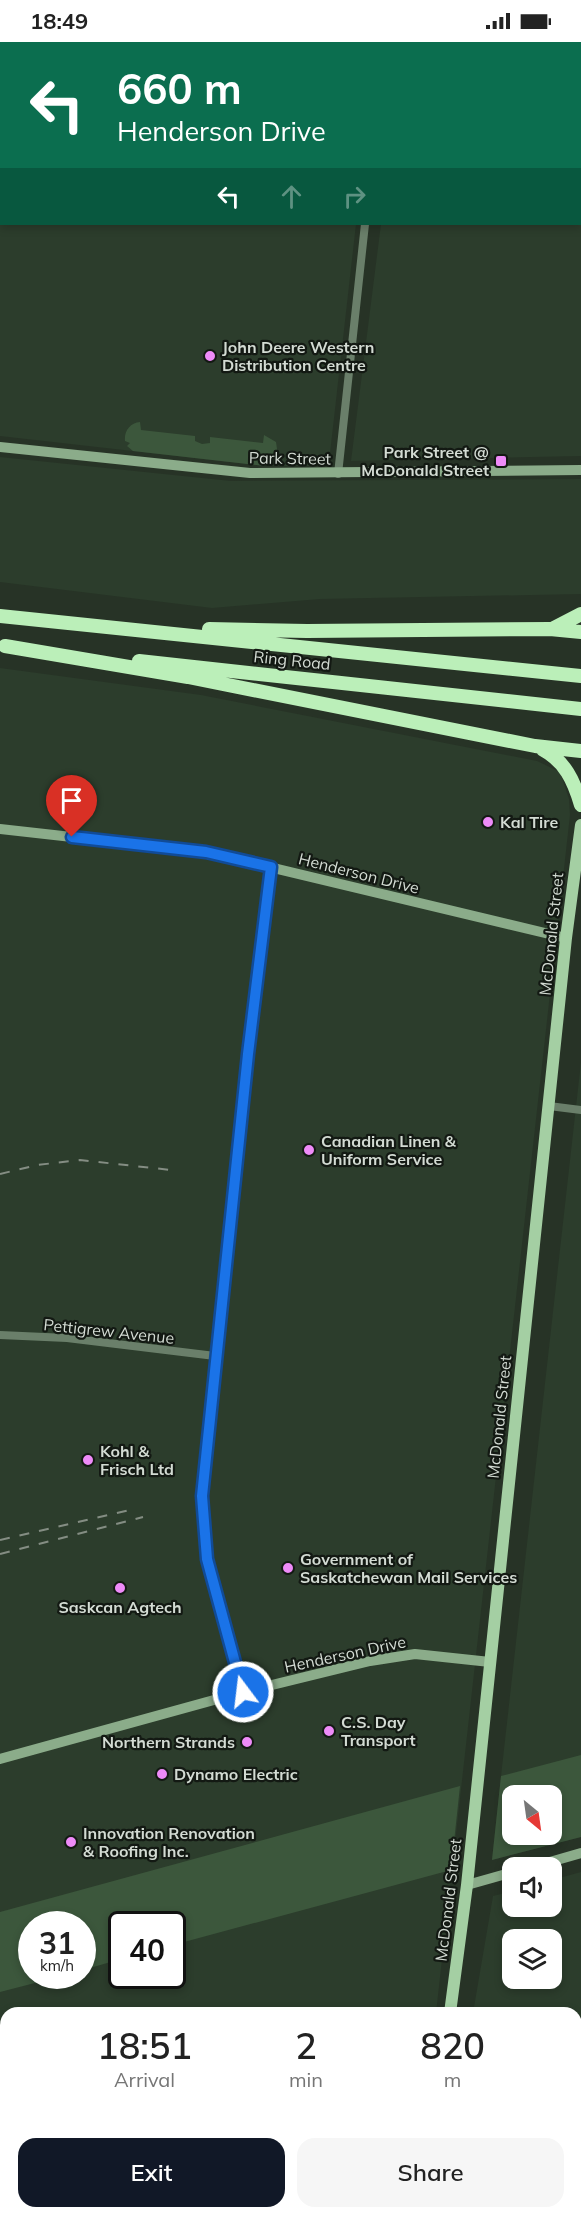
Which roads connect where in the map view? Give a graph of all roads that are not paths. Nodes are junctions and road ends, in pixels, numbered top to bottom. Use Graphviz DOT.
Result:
graph roads {
  1 [pos="365,225"];
  2 [pos="0,447"];
  3 [pos="581,470"];
  4 [pos="338,474"];
  5 [pos="581,614"];
  6 [pos="0,616"];
  7 [pos="114,626"];
  8 [pos="550,629"];
  9 [pos="581,632"];
  10 [pos="2,646"];
  11 [pos="581,676"];
  12 [pos="581,709"];
  13 [pos="535,746"];
  14 [pos="581,751"];
  15 [pos="581,805"];
  16 [pos="581,825"];
  17 [pos="0,829"];
  18 [pos="271,867"];
  19 [pos="567,938"];
  20 [pos="549,1106"];
  21 [pos="581,1110"];
  22 [pos="0,1335"];
  23 [pos="215,1356"];
  24 [pos="490,1662"];
  25 [pos="243,1692"];
  26 [pos="0,1759"];
  27 [pos="581,1853"];
  28 [pos="562,1858"];
  29 [pos="502,1875"];
  30 [pos="467,1885"];
  31 [pos="451,2007"];
  1 -- 4 [label="street"];
  2 -- 4 [label="street, Park Street"];
  3 -- 4 [label="street, Park Street"];
  5 -- 8 [label="highway"];
  6 -- 7 [label="highway, Ring Road"];
  7 -- 8 [label="highway"];
  7 -- 11 [label="highway, Ring Road"];
  8 -- 9 [label="highway"];
  10 -- 12 [label="highway, Ring Road"];
  10 -- 13 [label="highway"];
  13 -- 14 [label="highway"];
  13 -- 15 [label="highway"];
  16 -- 19 [label="main road, McDonald Street"];
  17 -- 18 [label="street, Henderson Drive"];
  18 -- 19 [label="street, Henderson Drive"];
  18 -- 23 [label="street"];
  19 -- 20 [label="main road, McDonald Street"];
  20 -- 21 [label="street"];
  20 -- 24 [label="main road, McDonald Street"];
  22 -- 23 [label="street, Pettigrew Avenue"];
  23 -- 25 [label="street"];
  24 -- 25 [label="street, Henderson Drive"];
  24 -- 30 [label="main road, McDonald Street"];
  25 -- 26 [label="street, Henderson Drive"];
  27 -- 28 [label="street"];
  29 -- 30 [label="street"];
  30 -- 31 [label="main road, McDonald Street"];
}
